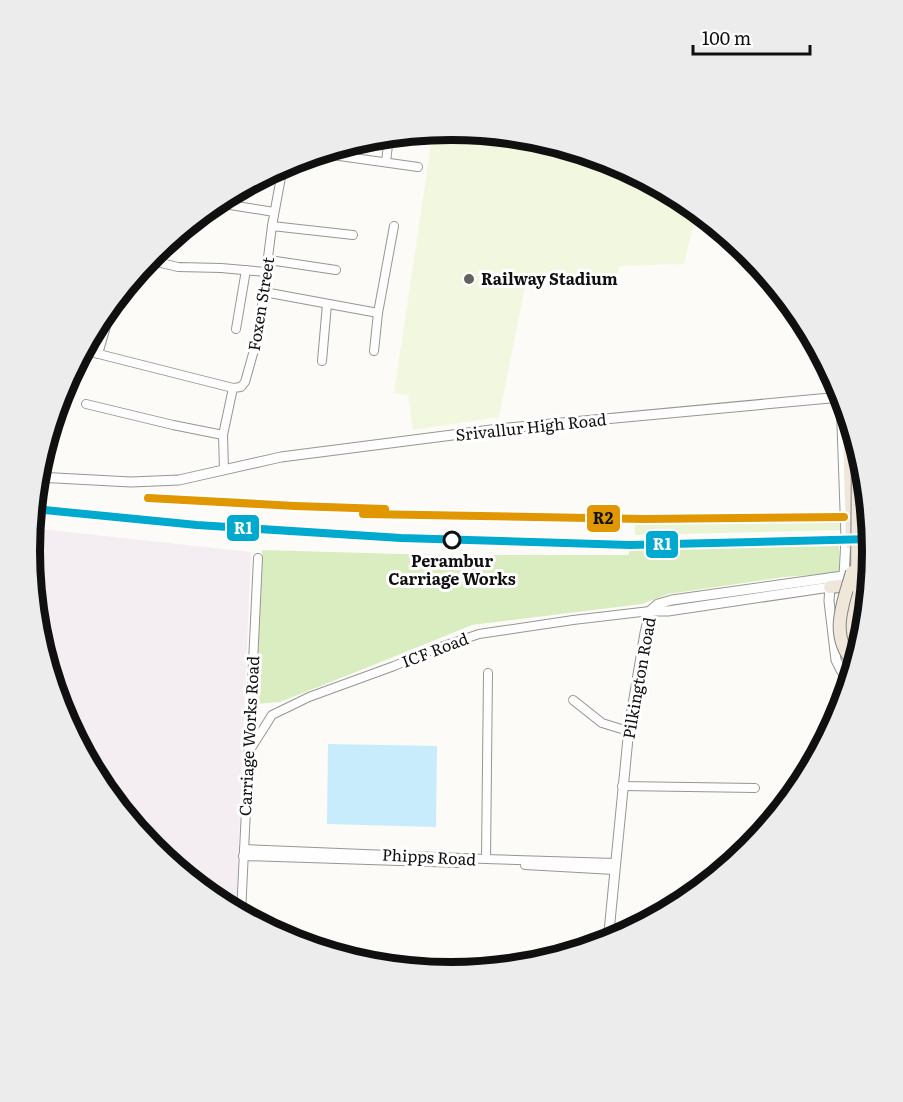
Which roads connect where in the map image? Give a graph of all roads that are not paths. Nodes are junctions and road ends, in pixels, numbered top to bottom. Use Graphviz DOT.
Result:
graph roads {
  1 [pos="388,145"];
  2 [pos="339,156"];
  3 [pos="386,162"];
  4 [pos="418,167"];
  5 [pos="281,177"];
  6 [pos="230,205"];
  7 [pos="274,212"];
  8 [pos="272,226"];
  9 [pos="394,226"];
  10 [pos="352,235"];
  11 [pos="269,260"];
  12 [pos="159,262"];
  13 [pos="246,270"];
  14 [pos="336,270"];
  15 [pos="266,272"];
  16 [pos="264,292"];
  17 [pos="327,304"];
  18 [pos="378,313"];
  19 [pos="236,329"];
  20 [pos="104,332"];
  21 [pos="374,351"];
  22 [pos="92,352"];
  23 [pos="98,354"];
  24 [pos="322,361"];
  25 [pos="234,388"];
  26 [pos="833,398"];
  27 [pos="86,404"];
  28 [pos="843,426"];
  29 [pos="223,435"];
  30 [pos="850,451"];
  31 [pos="224,470"];
  32 [pos="47,478"];
  33 [pos="858,489"];
  34 [pos="862,534"];
  35 [pos="258,558"];
  36 [pos="862,570"];
  37 [pos="844,576"];
  38 [pos="862,580"];
  39 [pos="830,587"];
  40 [pos="857,587"];
  41 [pos="860,593"];
  42 [pos="650,611"];
  43 [pos="851,646"];
  44 [pos="848,656"];
  45 [pos="488,672"];
  46 [pos="844,673"];
  47 [pos="573,700"];
  48 [pos="628,731"];
  49 [pos="248,753"];
  50 [pos="622,786"];
  51 [pos="755,788"];
  52 [pos="243,852"];
  53 [pos="486,859"];
  54 [pos="614,866"];
  55 [pos="241,904"];
  56 [pos="609,931"];
  1 -- 3 [label="street"];
  2 -- 3 [label="street"];
  3 -- 4 [label="street"];
  5 -- 7 [label="street, Foxen Street"];
  6 -- 7 [label="street"];
  7 -- 8 [label="street, Foxen Street"];
  8 -- 10 [label="street"];
  8 -- 11 [label="street, Foxen Street"];
  9 -- 18 [label="street"];
  11 -- 14 [label="street"];
  11 -- 15 [label="street, Foxen Street"];
  12 -- 13 [label="street"];
  13 -- 15 [label="street"];
  13 -- 19 [label="street"];
  15 -- 16 [label="street, Foxen Street"];
  16 -- 17 [label="street"];
  16 -- 25 [label="street, Foxen Street"];
  17 -- 18 [label="street"];
  17 -- 24 [label="street"];
  18 -- 21 [label="street"];
  20 -- 23 [label="street"];
  22 -- 23 [label="street"];
  23 -- 25 [label="street"];
  25 -- 29 [label="street, Foxen Street"];
  26 -- 31 [label="street, Srivallur High Road"];
  27 -- 29 [label="street"];
  28 -- 37 [label="street"];
  29 -- 31 [label="street, Foxen Street"];
  30 -- 44 [label="main road, bridge"];
  31 -- 32 [label="street, Srivallur High Road"];
  33 -- 40 [label="main road, bridge"];
  34 -- 36 [label="street"];
  35 -- 49 [label="street, Carriage Works Road"];
  37 -- 39 [label="street"];
  37 -- 42 [label="street, Pilkington Road"];
  38 -- 39 [label="main road"];
  39 -- 42 [label="street"];
  39 -- 46 [label="street"];
  40 -- 41 [label="main road"];
  40 -- 43 [label="main road"];
  42 -- 48 [label="street, Pilkington Road"];
  42 -- 49 [label="street, ICF Road"];
  45 -- 53 [label="street"];
  47 -- 48 [label="street"];
  48 -- 50 [label="street, Pilkington Road"];
  49 -- 52 [label="street, Carriage Works Road"];
  50 -- 51 [label="street"];
  50 -- 54 [label="street, Pilkington Road"];
  52 -- 53 [label="street, Phipps Road"];
  52 -- 54 [label="street, Phipps Road"];
  52 -- 55 [label="street, Carriage Works Road"];
  53 -- 54 [label="street, Phipps Road"];
  54 -- 56 [label="street, Pilkington Road"];
}
